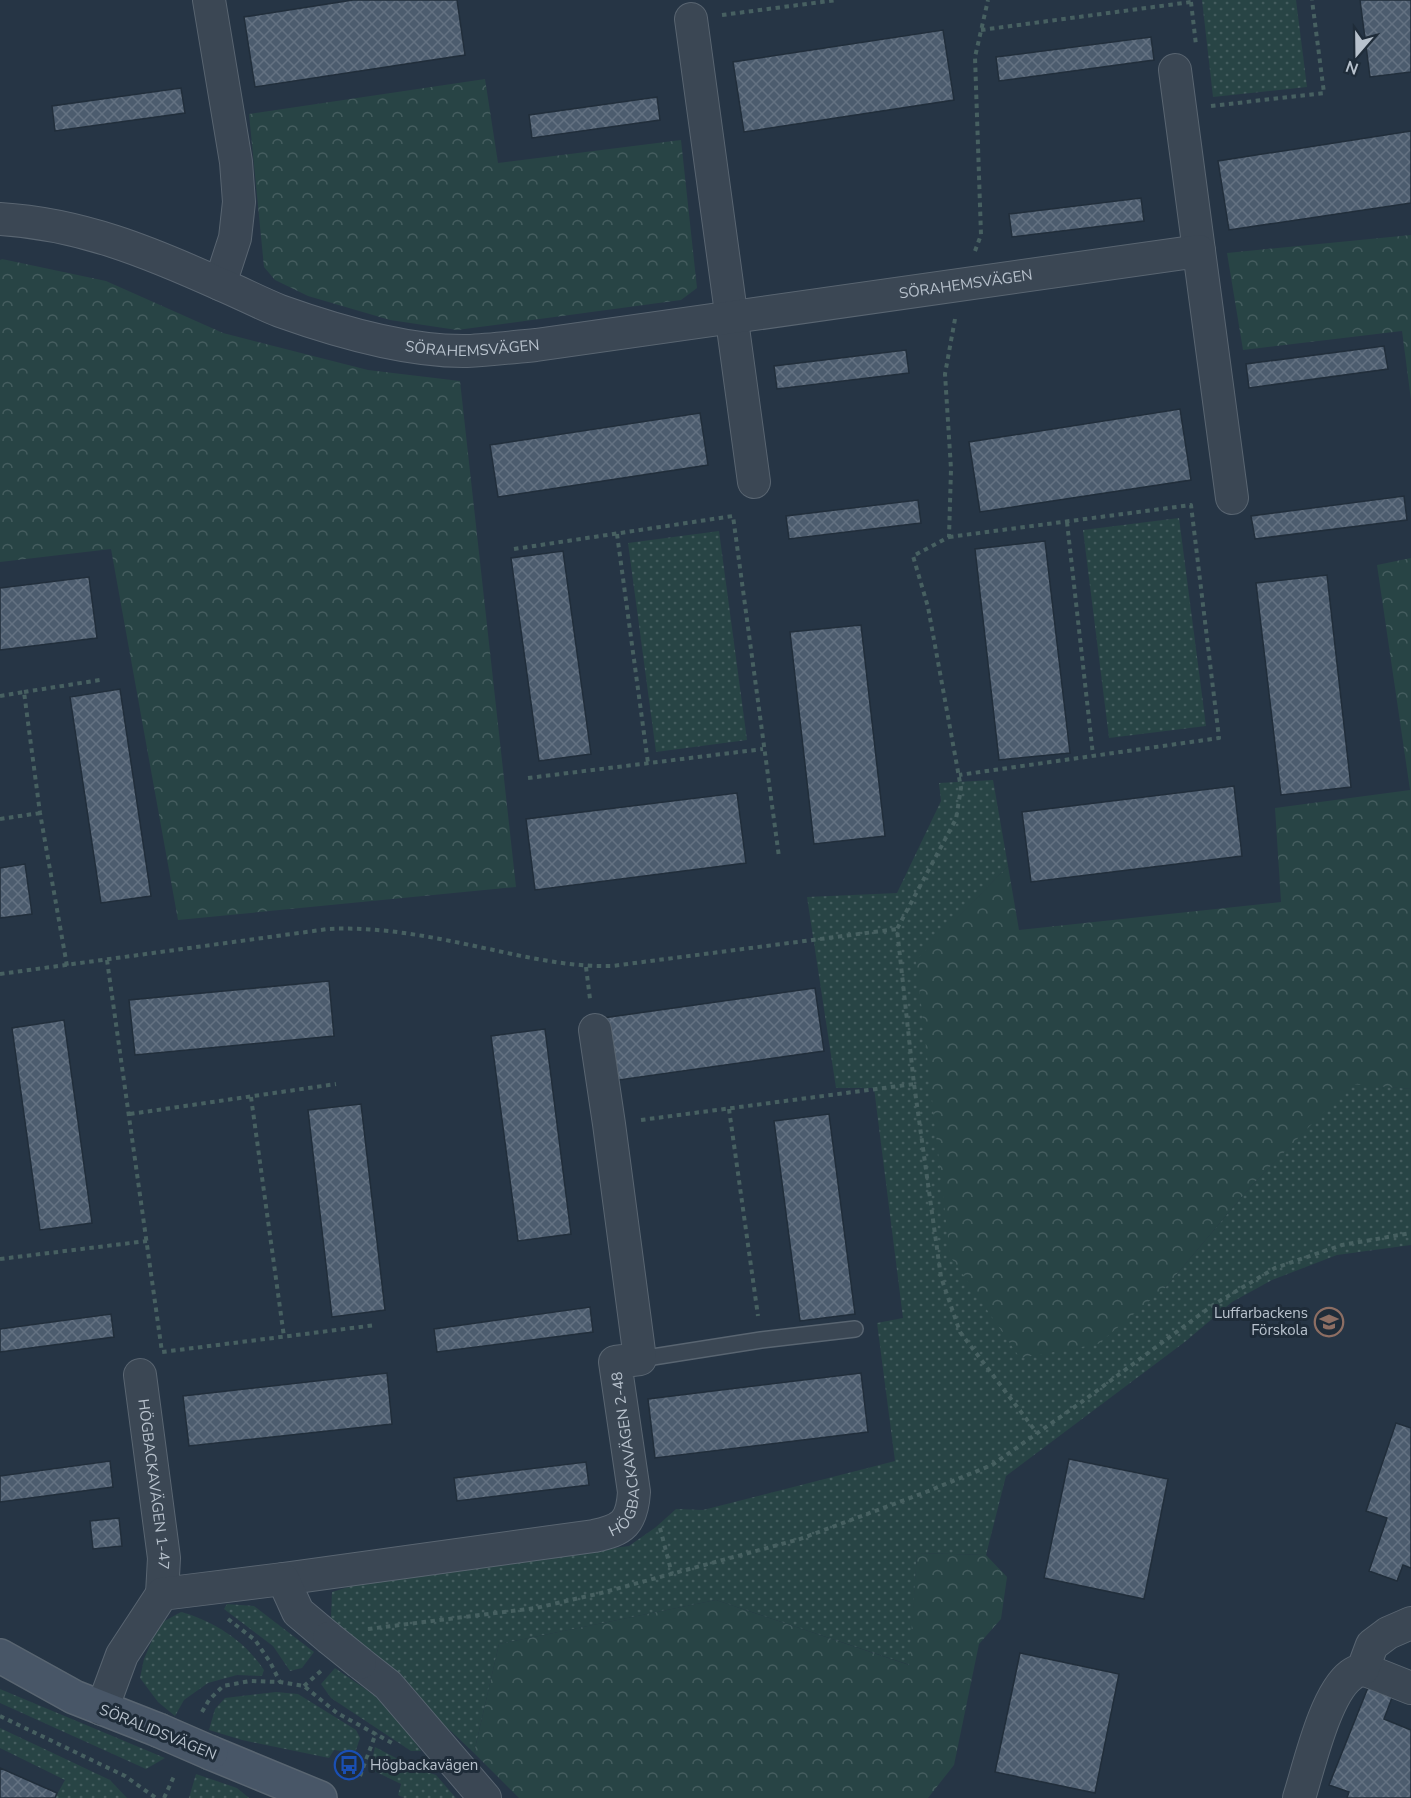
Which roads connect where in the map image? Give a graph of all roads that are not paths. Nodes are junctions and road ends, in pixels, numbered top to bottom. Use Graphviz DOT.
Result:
graph roads {
  1 [pos="209,0"];
  2 [pos="704,17"];
  3 [pos="1175,70"];
  4 [pos="0,219"];
  5 [pos="1199,251"];
  6 [pos="220,284"];
  7 [pos="731,316"];
  8 [pos="754,482"];
  9 [pos="1232,498"];
  10 [pos="595,1030"];
  11 [pos="855,1329"];
  12 [pos="640,1359"];
  13 [pos="140,1375"];
  14 [pos="283,1579"];
  15 [pos="176,1592"];
  16 [pos="1411,1623"];
  17 [pos="0,1656"];
  18 [pos="1363,1669"];
  19 [pos="1411,1688"];
  20 [pos="102,1709"];
  21 [pos="320,1798"];
  22 [pos="485,1798"];
  23 [pos="1299,1798"];
  1 -- 6 [label="street"];
  2 -- 7 [label="street"];
  3 -- 5 [label="street"];
  4 -- 6 [label="street, SÖRAHEMSVÄGEN"];
  5 -- 7 [label="street, SÖRAHEMSVÄGEN"];
  5 -- 9 [label="street"];
  6 -- 7 [label="street, SÖRAHEMSVÄGEN"];
  7 -- 8 [label="street"];
  10 -- 12 [label="street, HÖGBACKAVÄGEN 2-48"];
  11 -- 12 [label="lane"];
  12 -- 14 [label="street, HÖGBACKAVÄGEN 2-48"];
  13 -- 15 [label="street, HÖGBACKAVÄGEN 1-47"];
  14 -- 15 [label="street"];
  14 -- 22 [label="street, bridge"];
  15 -- 20 [label="street"];
  16 -- 18 [label="street"];
  17 -- 20 [label="street, SÖRALIDSVÄGEN"];
  18 -- 19 [label="street"];
  18 -- 23 [label="street"];
  20 -- 21 [label="street, SÖRALIDSVÄGEN, bridge"];
}
